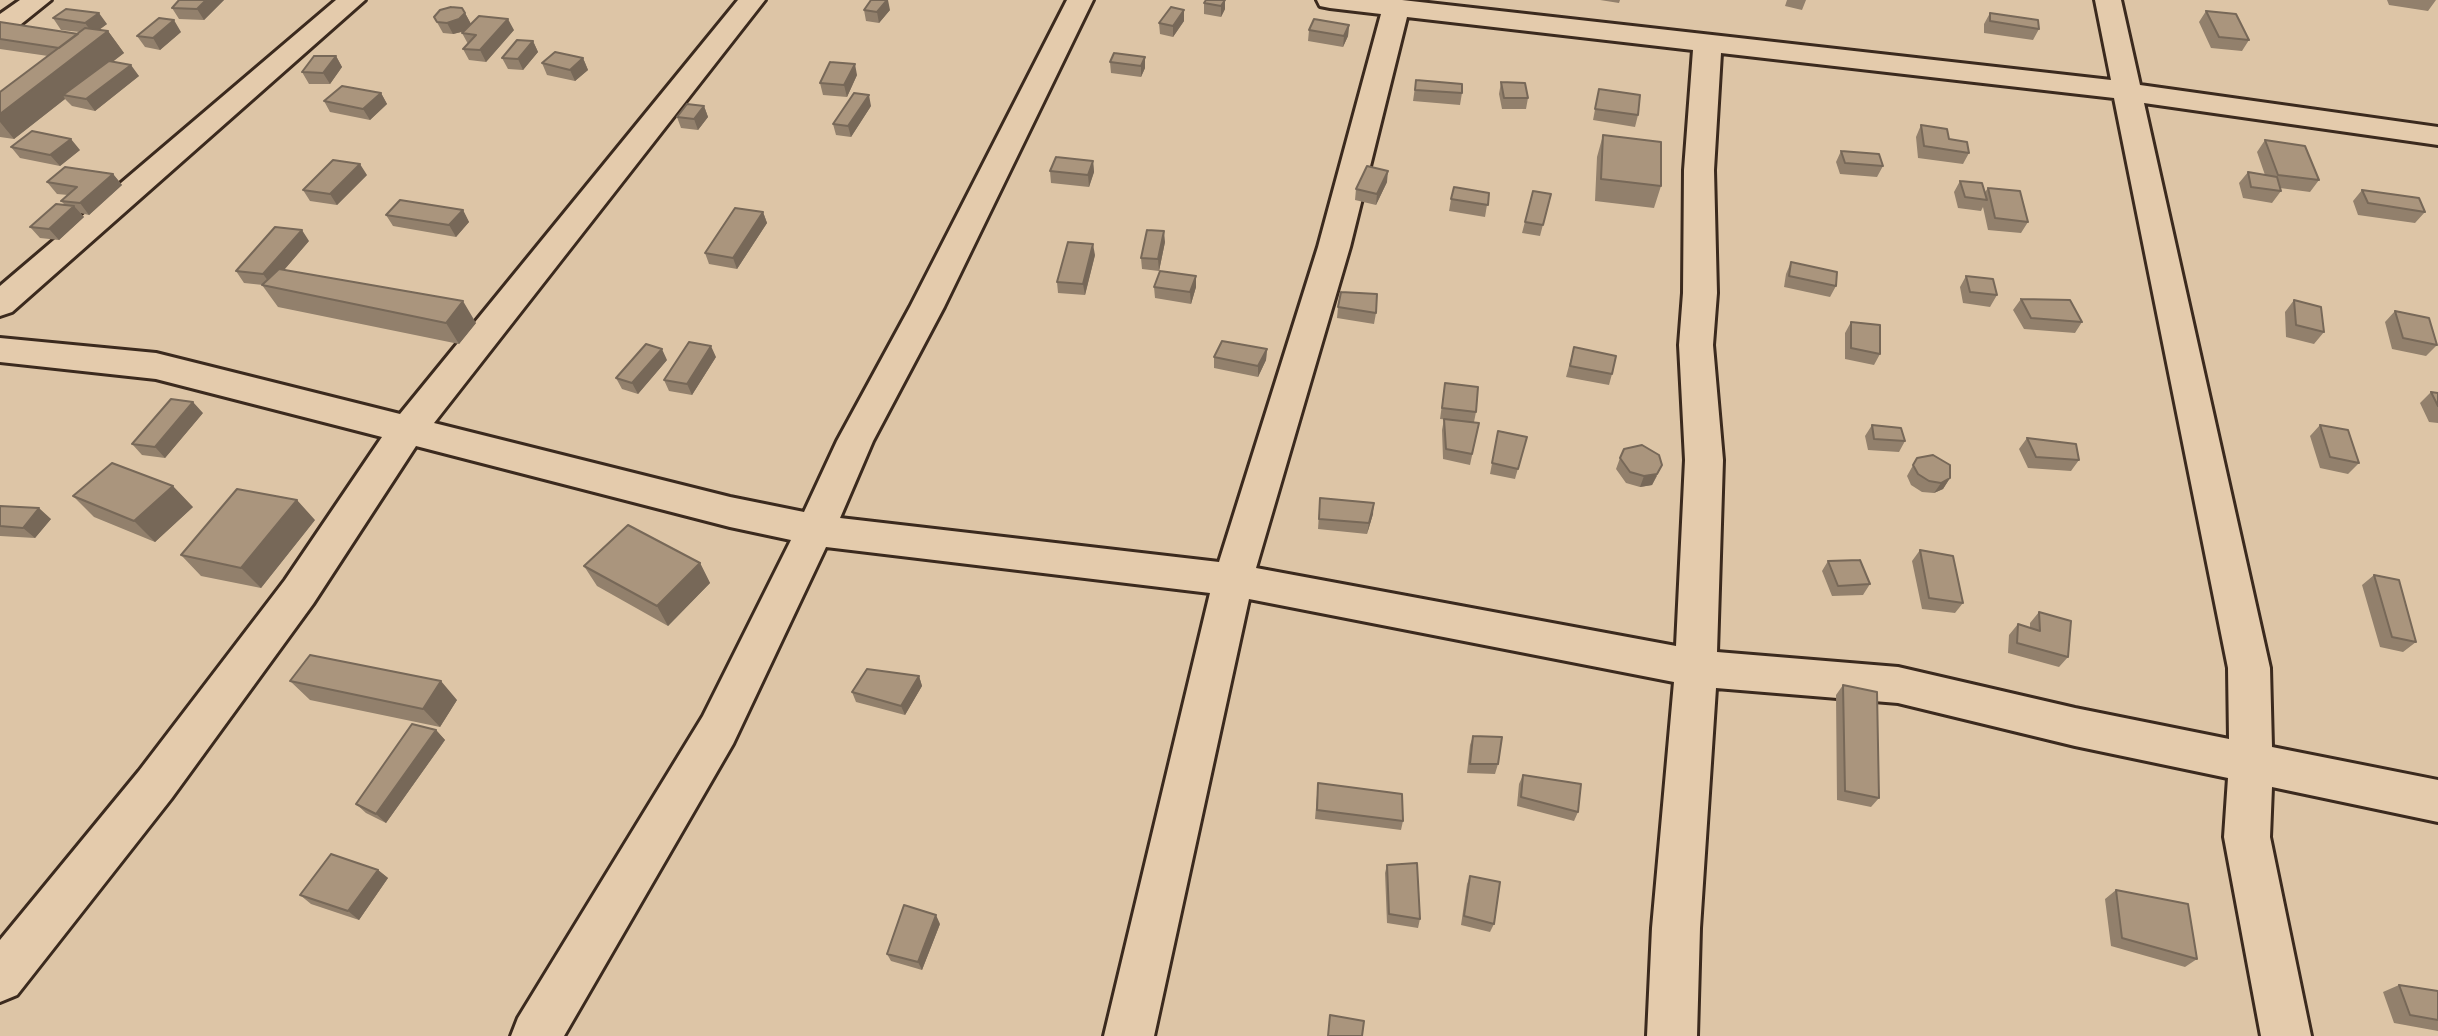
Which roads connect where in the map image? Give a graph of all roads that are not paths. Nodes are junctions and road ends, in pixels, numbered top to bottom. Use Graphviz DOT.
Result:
graph roads {
  1 [pos="38,0"];
  2 [pos="352,0"];
  3 [pos="752,0"];
  4 [pos="1080,0"];
  5 [pos="1330,0"];
  6 [pos="2108,0"];
  7 [pos="1396,7"];
  8 [pos="0,27"];
  9 [pos="1707,42"];
  10 [pos="2125,92"];
  11 [pos="2438,136"];
  12 [pos="0,304"];
  13 [pos="0,350"];
  14 [pos="409,429"];
  15 [pos="815,530"];
  16 [pos="1233,580"];
  17 [pos="1696,668"];
  18 [pos="2251,762"];
  19 [pos="2438,801"];
  20 [pos="0,978"];
  21 [pos="537,1036"];
  22 [pos="1129,1036"];
  23 [pos="1672,1036"];
  24 [pos="2286,1036"];
  1 -- 8 [label="street"];
  2 -- 12 [label="street"];
  3 -- 14 [label="street"];
  4 -- 15 [label="street"];
  5 -- 7 [label="street"];
  6 -- 10 [label="street"];
  7 -- 9 [label="street"];
  7 -- 16 [label="street"];
  9 -- 10 [label="street"];
  9 -- 17 [label="street"];
  10 -- 11 [label="street"];
  10 -- 18 [label="street"];
  13 -- 14 [label="street"];
  14 -- 15 [label="street"];
  14 -- 20 [label="street"];
  15 -- 16 [label="street"];
  15 -- 21 [label="street"];
  16 -- 17 [label="street"];
  16 -- 22 [label="street"];
  17 -- 18 [label="street"];
  17 -- 23 [label="street"];
  18 -- 19 [label="street"];
  18 -- 24 [label="street"];
}
